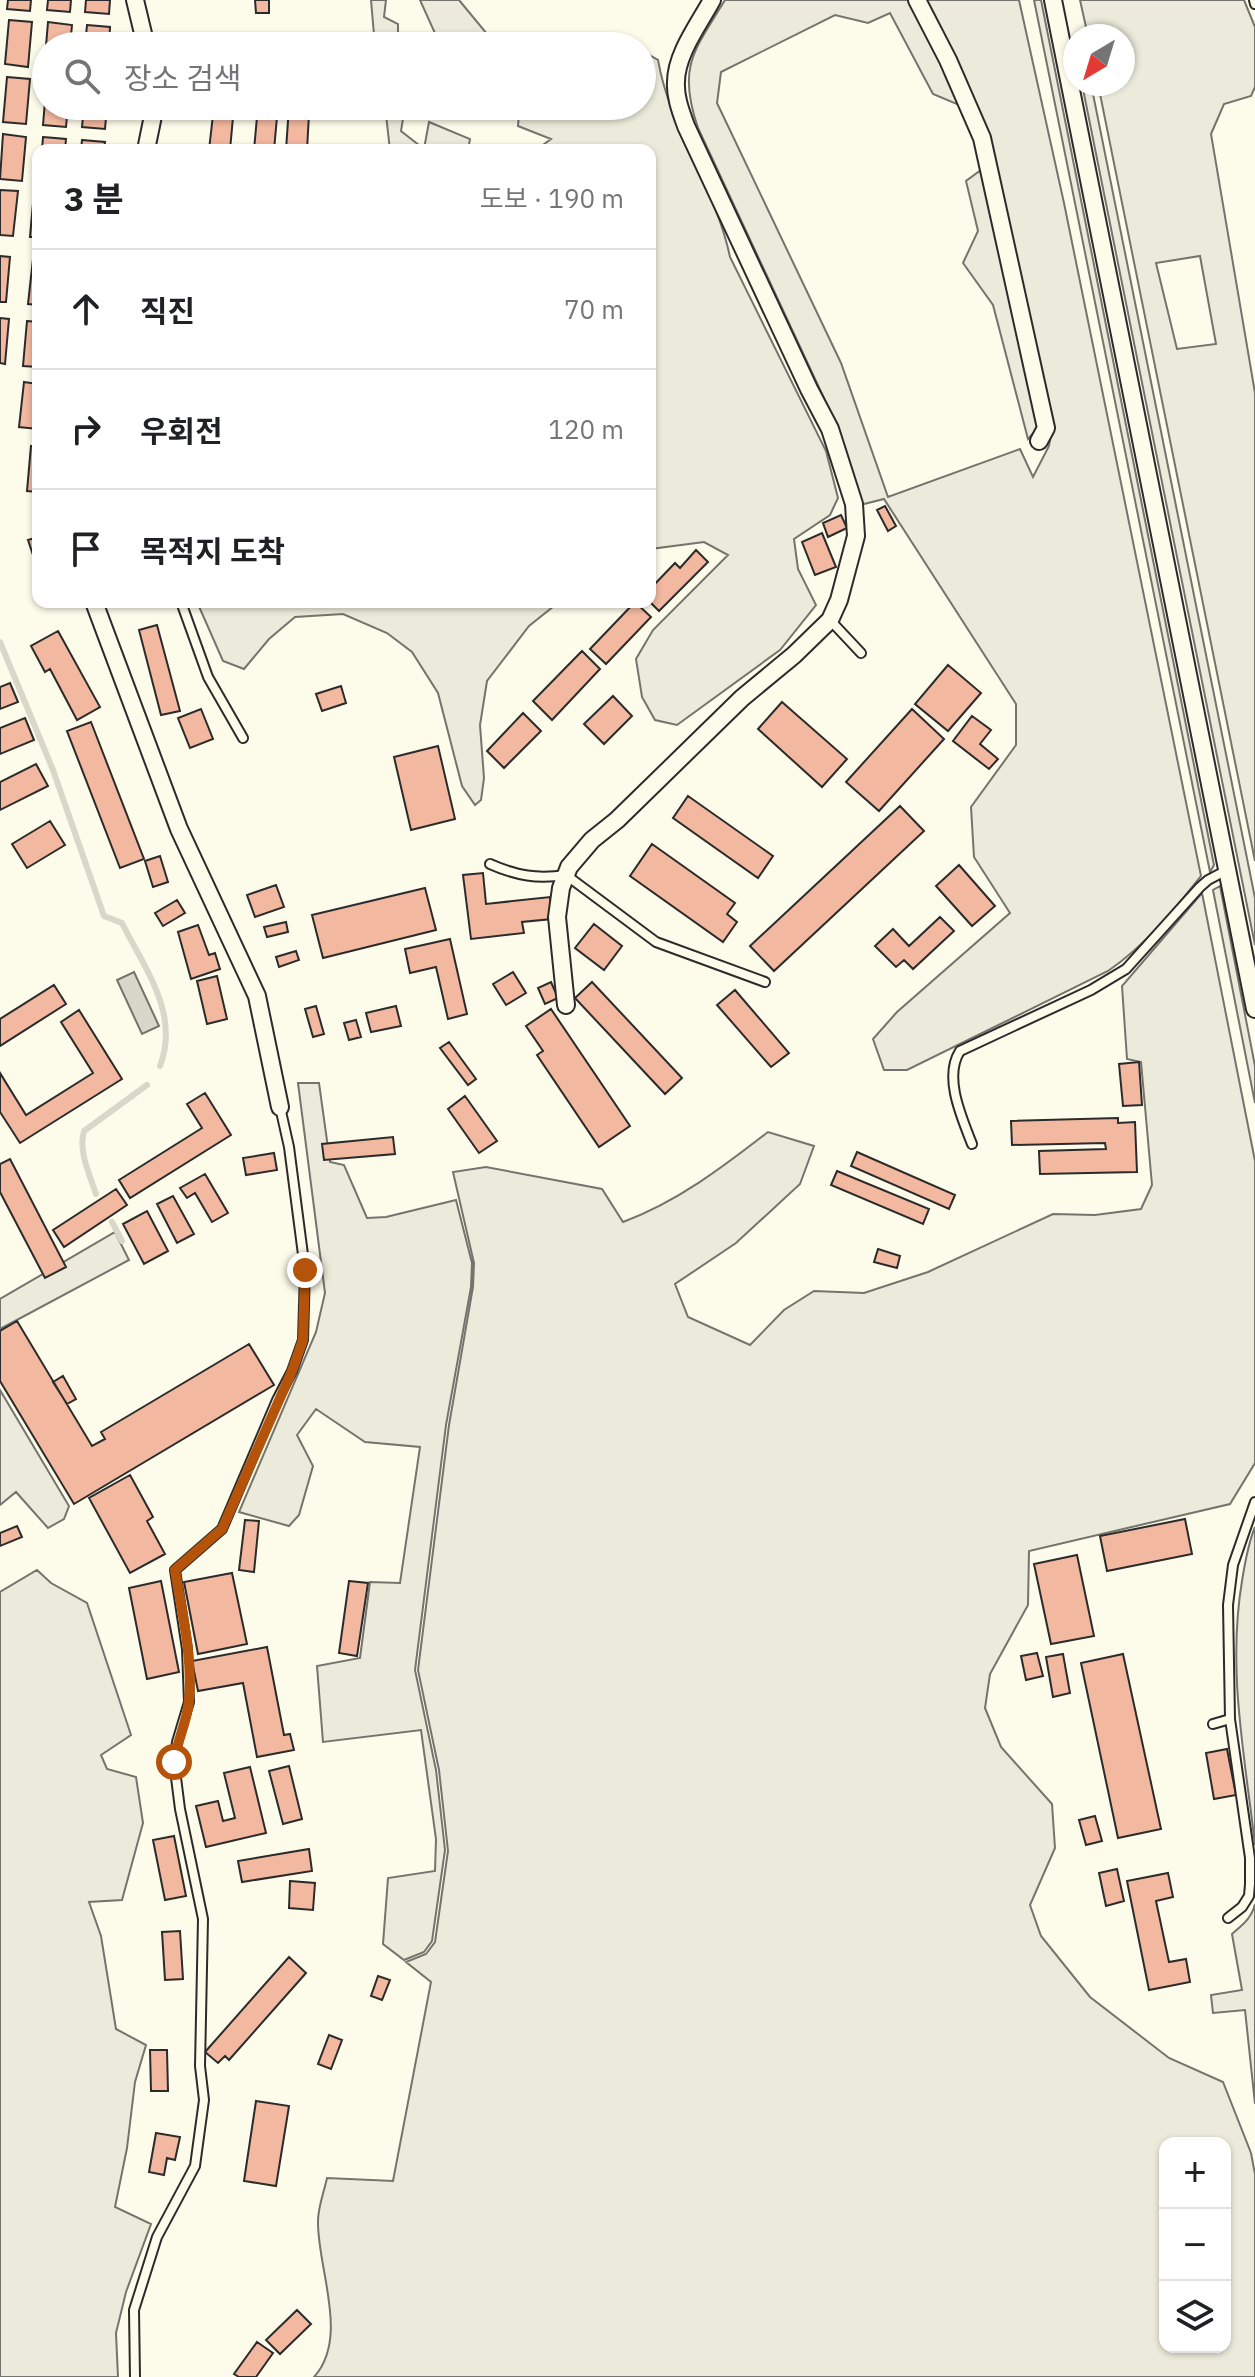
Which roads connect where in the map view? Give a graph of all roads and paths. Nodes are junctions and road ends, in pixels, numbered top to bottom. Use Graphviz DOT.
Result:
graph roads {
  1 [pos="135,0"];
  2 [pos="712,0"];
  3 [pos="917,0"];
  4 [pos="1053,0"];
  5 [pos="143,32"];
  6 [pos="152,120"];
  7 [pos="147,144"];
  8 [pos="1039,441"];
  9 [pos="96,608"];
  10 [pos="183,608"];
  11 [pos="830,620"];
  12 [pos="861,653"];
  13 [pos="243,738"];
  14 [pos="490,864"];
  15 [pos="1228,870"];
  16 [pos="566,875"];
  17 [pos="765,982"];
  18 [pos="566,1005"];
  19 [pos="1255,1009"];
  20 [pos="280,1107"];
  21 [pos="972,1144"];
  22 [pos="1255,1502"];
  23 [pos="1230,1719"];
  24 [pos="1213,1724"];
  25 [pos="1228,1918"];
  26 [pos="135,2377"];
  1 -- 5 [label="street"];
  2 -- 11 [label="street"];
  3 -- 8 [label="street"];
  4 -- 15 [label="street"];
  6 -- 7 [label="street"];
  9 -- 20 [label="street"];
  10 -- 13 [label="lane"];
  11 -- 12 [label="lane"];
  11 -- 16 [label="street"];
  14 -- 16 [label="lane"];
  15 -- 19 [label="street"];
  15 -- 21 [label="lane"];
  16 -- 17 [label="lane"];
  16 -- 18 [label="street"];
  20 -- 26 [label="lane"];
  22 -- 23 [label="lane"];
  23 -- 24 [label="lane"];
  23 -- 25 [label="lane"];
}
